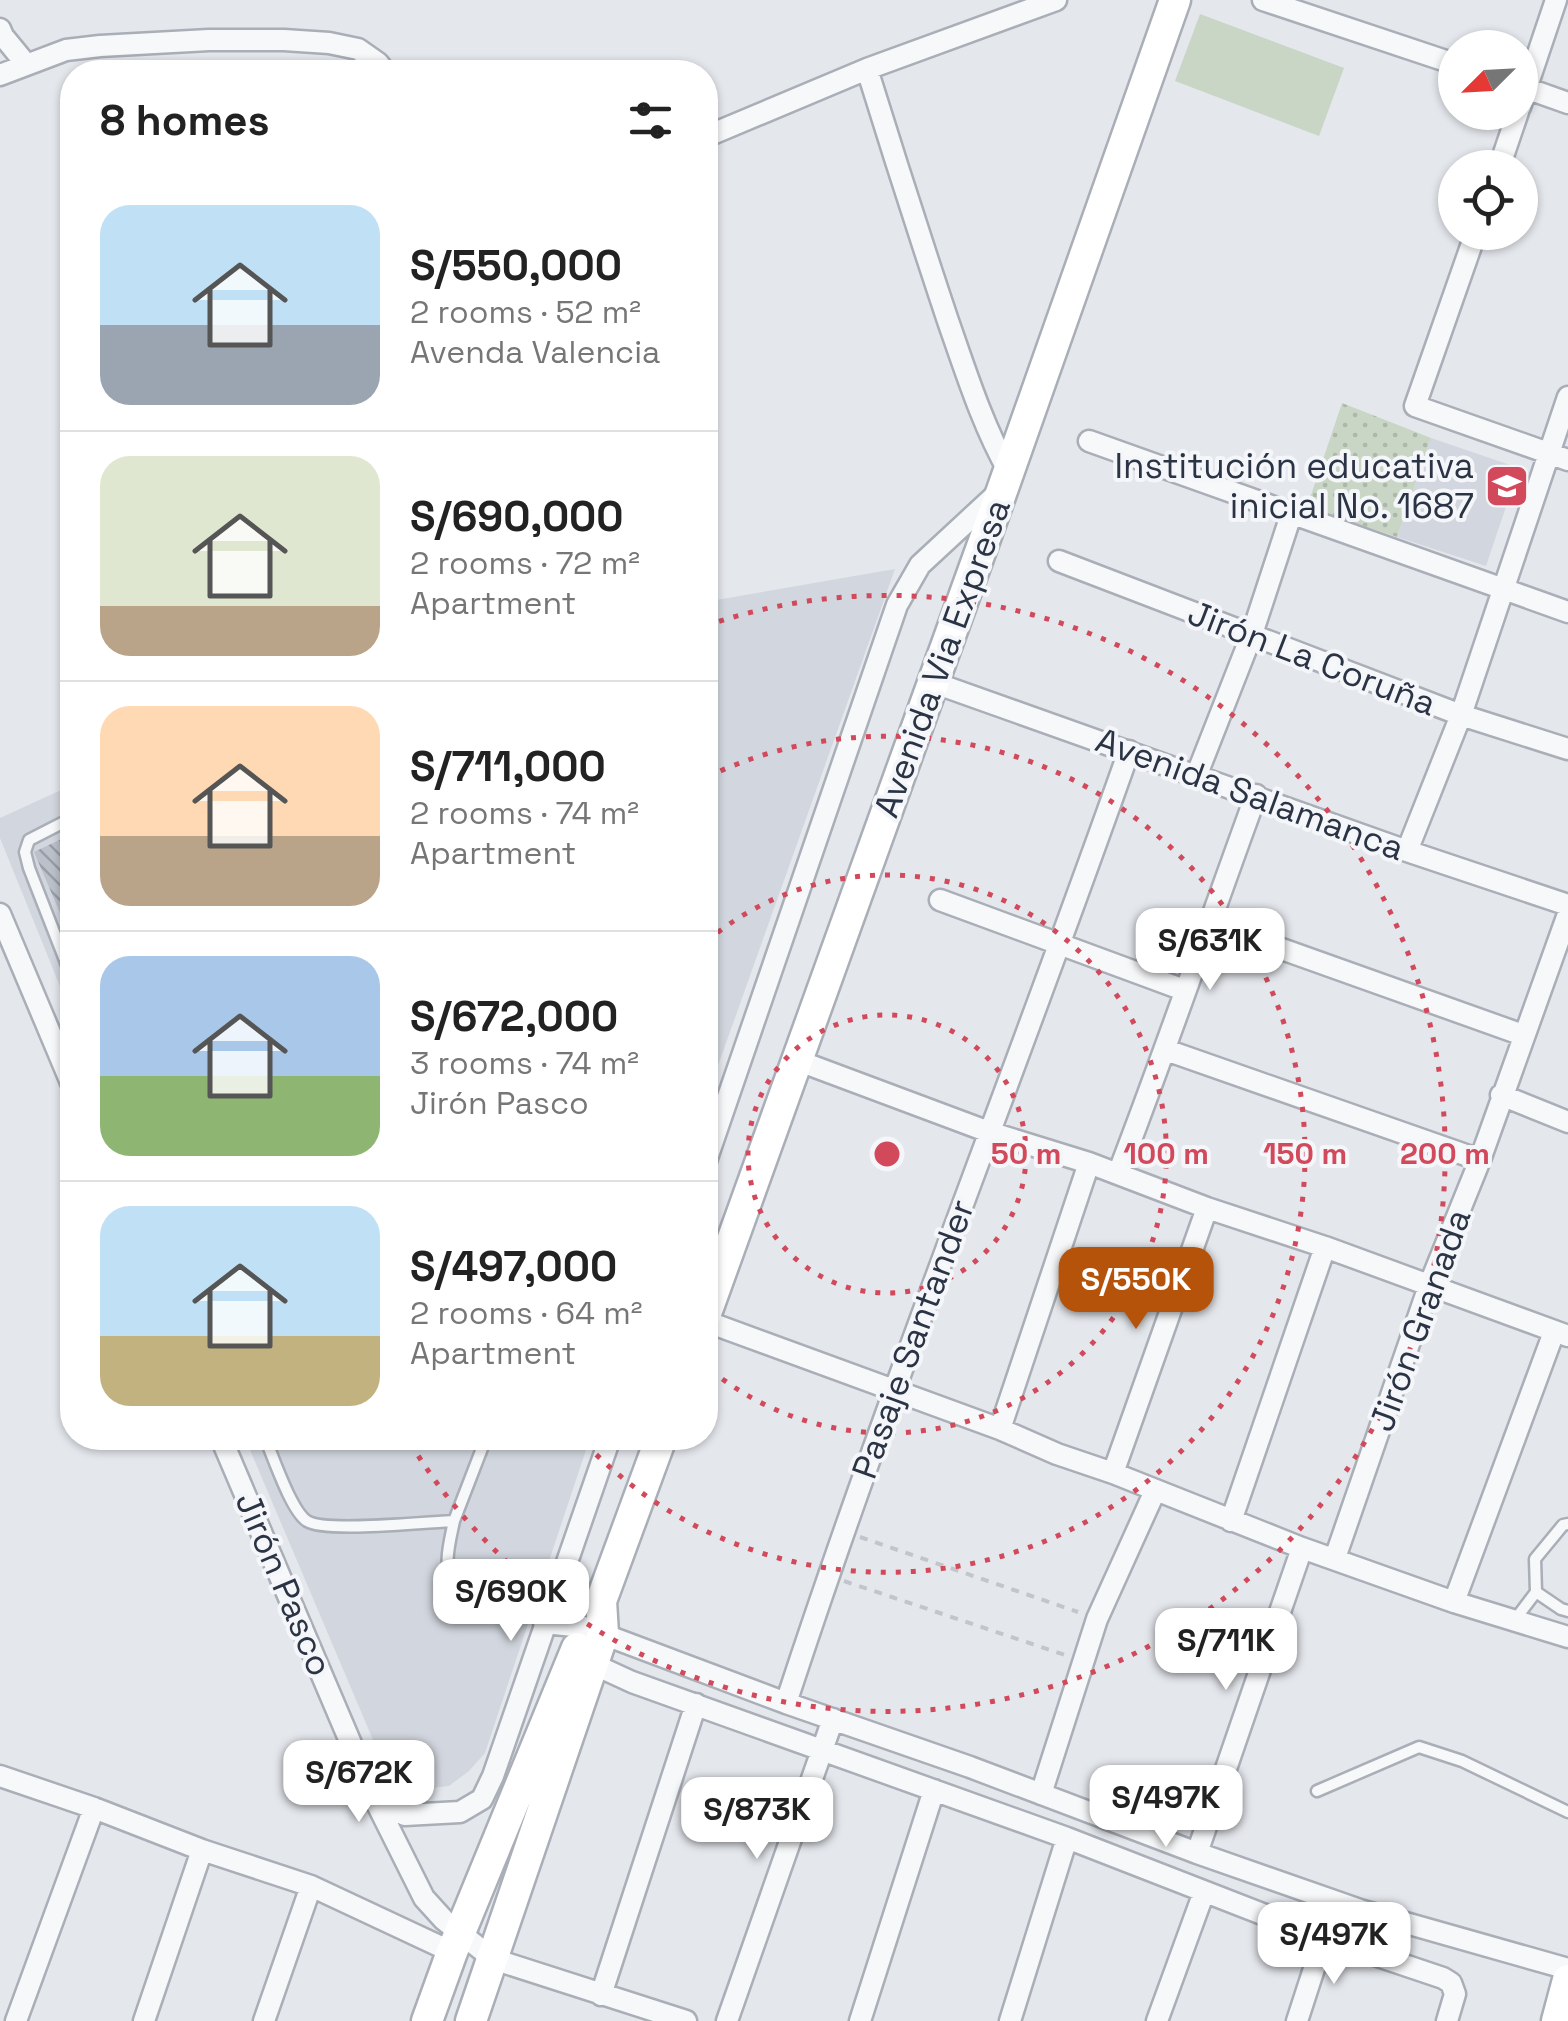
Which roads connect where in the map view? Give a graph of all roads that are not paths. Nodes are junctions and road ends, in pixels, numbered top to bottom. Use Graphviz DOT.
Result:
graph roads {
  1 [pos="1056,0"];
  2 [pos="1175,0"];
  3 [pos="1263,0"];
  4 [pos="1556,0"];
  5 [pos="0,29"];
  6 [pos="1538,50"];
  7 [pos="1438,58"];
  8 [pos="375,60"];
  9 [pos="26,64"];
  10 [pos="867,70"];
  11 [pos="0,76"];
  12 [pos="1538,100"];
  13 [pos="1568,103"];
  14 [pos="718,132"];
  15 [pos="1470,250"];
  16 [pos="1568,397"];
  17 [pos="1090,441"];
  18 [pos="1547,454"];
  19 [pos="1568,460"];
  20 [pos="1005,480"];
  21 [pos="1292,512"];
  22 [pos="1059,561"];
  23 [pos="1504,589"];
  24 [pos="1568,612"];
  25 [pos="1252,634"];
  26 [pos="932,682"];
  27 [pos="1460,715"];
  28 [pos="1568,749"];
  29 [pos="1129,752"];
  30 [pos="1197,774"];
  31 [pos="1256,795"];
  32 [pos="60,824"];
  33 [pos="1407,850"];
  34 [pos="940,900"];
  35 [pos="1568,905"];
  36 [pos="0,914"];
  37 [pos="1568,914"];
  38 [pos="1209,922"];
  39 [pos="1061,944"];
  40 [pos="60,947"];
  41 [pos="1184,990"];
  42 [pos="1523,1035"];
  43 [pos="1166,1050"];
  44 [pos="60,1057"];
  45 [pos="799,1061"];
  46 [pos="1502,1095"];
  47 [pos="1568,1122"];
  48 [pos="718,1126"];
  49 [pos="989,1132"];
  50 [pos="1480,1160"];
  51 [pos="1089,1163"];
  52 [pos="1118,1174"];
  53 [pos="1206,1208"];
  54 [pos="1326,1247"];
  55 [pos="718,1261"];
  56 [pos="1429,1286"];
  57 [pos="718,1323"];
  58 [pos="1563,1330"];
  59 [pos="895,1392"];
  60 [pos="1000,1429"];
  61 [pos="227,1450"];
  62 [pos="270,1450"];
  63 [pos="481,1450"];
  64 [pos="606,1450"];
  65 [pos="656,1450"];
  66 [pos="1113,1473"];
  67 [pos="1155,1490"];
  68 [pos="454,1521"];
  69 [pos="1231,1521"];
  70 [pos="1568,1524"];
  71 [pos="1302,1548"];
  72 [pos="1335,1558"];
  73 [pos="1536,1592"];
  74 [pos="1454,1602"];
  75 [pos="1568,1611"];
  76 [pos="1514,1620"];
  77 [pos="544,1623"];
  78 [pos="594,1630"];
  79 [pos="1568,1637"];
  80 [pos="584,1660"];
  81 [pos="786,1703"];
  82 [pos="696,1704"];
  83 [pos="833,1719"];
  84 [pos="824,1749"];
  85 [pos="2,1781"];
  86 [pos="934,1790"];
  87 [pos="1317,1791"];
  88 [pos="1041,1794"];
  89 [pos="375,1800"];
  90 [pos="94,1808"];
  91 [pos="1568,1812"];
  92 [pos="1066,1838"];
  93 [pos="202,1850"];
  94 [pos="1198,1853"];
  95 [pos="311,1886"];
  96 [pos="1204,1892"];
  97 [pos="1324,1938"];
  98 [pos="456,1942"];
  99 [pos="494,1960"];
  100 [pos="1568,1969"];
  101 [pos="600,1995"];
  102 [pos="861,2018"];
  103 [pos="16,2021"];
  104 [pos="144,2021"];
  105 [pos="264,2021"];
  106 [pos="427,2021"];
  107 [pos="471,2021"];
  108 [pos="686,2021"];
  109 [pos="727,2021"];
  110 [pos="1010,2021"];
  111 [pos="1156,2021"];
  112 [pos="1297,2021"];
  113 [pos="1447,2021"];
  1 -- 10 [label="street"];
  2 -- 20 [label="main road, Avenida Via Expresa"];
  3 -- 7 [label="street"];
  4 -- 6 [label="street"];
  5 -- 9 [label="street"];
  8 -- 9 [label="street"];
  9 -- 11 [label="street"];
  10 -- 14 [label="street"];
  10 -- 20 [label="street"];
  12 -- 13 [label="street"];
  15 -- 18 [label="street"];
  16 -- 18 [label="street"];
  17 -- 21 [label="street"];
  18 -- 19 [label="street"];
  18 -- 23 [label="street"];
  20 -- 26 [label="main road, Avenida Via Expresa"];
  20 -- 48 [label="street"];
  21 -- 23 [label="street"];
  21 -- 25 [label="street"];
  22 -- 25 [label="street, Jirón La Coruña"];
  23 -- 24 [label="street"];
  23 -- 27 [label="street"];
  25 -- 27 [label="street, Jirón La Coruña"];
  25 -- 30 [label="street"];
  26 -- 29 [label="street, Avenida Salamanca"];
  26 -- 45 [label="main road, Avenida Via Expresa"];
  27 -- 28 [label="street, Jirón La Coruña"];
  27 -- 33 [label="street"];
  29 -- 30 [label="street, Avenida Salamanca"];
  29 -- 39 [label="street, Pasaje Santander"];
  30 -- 31 [label="street, Avenida Salamanca"];
  31 -- 33 [label="street, Avenida Salamanca"];
  31 -- 38 [label="street"];
  32 -- 40 [label="lane"];
  33 -- 35 [label="street, Avenida Salamanca"];
  34 -- 39 [label="street"];
  36 -- 44 [label="street"];
  37 -- 42 [label="street, Jirón Granada"];
  38 -- 41 [label="street"];
  38 -- 42 [label="street"];
  39 -- 41 [label="street"];
  39 -- 49 [label="street, Pasaje Santander"];
  41 -- 43 [label="street"];
  42 -- 46 [label="street, Jirón Granada"];
  43 -- 50 [label="street"];
  43 -- 52 [label="street"];
  45 -- 49 [label="street"];
  45 -- 55 [label="main road, Avenida Via Expresa"];
  46 -- 47 [label="street"];
  46 -- 50 [label="street, Jirón Granada"];
  49 -- 51 [label="street"];
  49 -- 59 [label="street, Pasaje Santander"];
  50 -- 56 [label="street, Jirón Granada"];
  51 -- 52 [label="street"];
  51 -- 60 [label="street"];
  52 -- 53 [label="street"];
  53 -- 54 [label="street"];
  53 -- 66 [label="street"];
  54 -- 56 [label="street"];
  54 -- 69 [label="street"];
  56 -- 58 [label="street"];
  56 -- 72 [label="street, Jirón Granada"];
  57 -- 59 [label="street"];
  58 -- 74 [label="street"];
  59 -- 60 [label="street"];
  59 -- 81 [label="street, Pasaje Santander"];
  60 -- 66 [label="street"];
  61 -- 89 [label="street, Jirón Pasco"];
  62 -- 68 [label="lane"];
  63 -- 68 [label="lane"];
  64 -- 77 [label="street"];
  65 -- 78 [label="main road"];
  66 -- 67 [label="street"];
  67 -- 69 [label="street"];
  67 -- 88 [label="street"];
  68 -- 77 [label="lane"];
  69 -- 71 [label="street"];
  70 -- 73 [label="lane"];
  71 -- 72 [label="street"];
  71 -- 94 [label="street"];
  72 -- 74 [label="street"];
  73 -- 75 [label="lane"];
  73 -- 76 [label="lane"];
  74 -- 76 [label="street"];
  76 -- 79 [label="street"];
  77 -- 78 [label="street"];
  77 -- 89 [label="street"];
  78 -- 80 [label="main road"];
  78 -- 81 [label="street"];
  80 -- 82 [label="street"];
  80 -- 98 [label="main road"];
  80 -- 99 [label="main road"];
  81 -- 83 [label="street"];
  82 -- 84 [label="street"];
  82 -- 101 [label="street"];
  83 -- 84 [label="street"];
  83 -- 88 [label="street"];
  84 -- 86 [label="street"];
  84 -- 109 [label="street"];
  85 -- 90 [label="street"];
  86 -- 92 [label="street"];
  86 -- 102 [label="street"];
  87 -- 91 [label="lane"];
  88 -- 94 [label="street"];
  89 -- 98 [label="street, Jirón Pasco"];
  90 -- 93 [label="street"];
  90 -- 103 [label="street"];
  92 -- 96 [label="street"];
  92 -- 110 [label="street"];
  93 -- 95 [label="street"];
  93 -- 104 [label="street"];
  94 -- 100 [label="street"];
  95 -- 98 [label="street"];
  95 -- 105 [label="street"];
  96 -- 97 [label="street"];
  96 -- 111 [label="street"];
  97 -- 112 [label="street"];
  97 -- 113 [label="street"];
  98 -- 99 [label="street, Jirón Pasco"];
  98 -- 106 [label="main road"];
  99 -- 101 [label="street, Jirón Pasco"];
  99 -- 107 [label="main road"];
  101 -- 108 [label="street, Jirón Pasco"];
}
